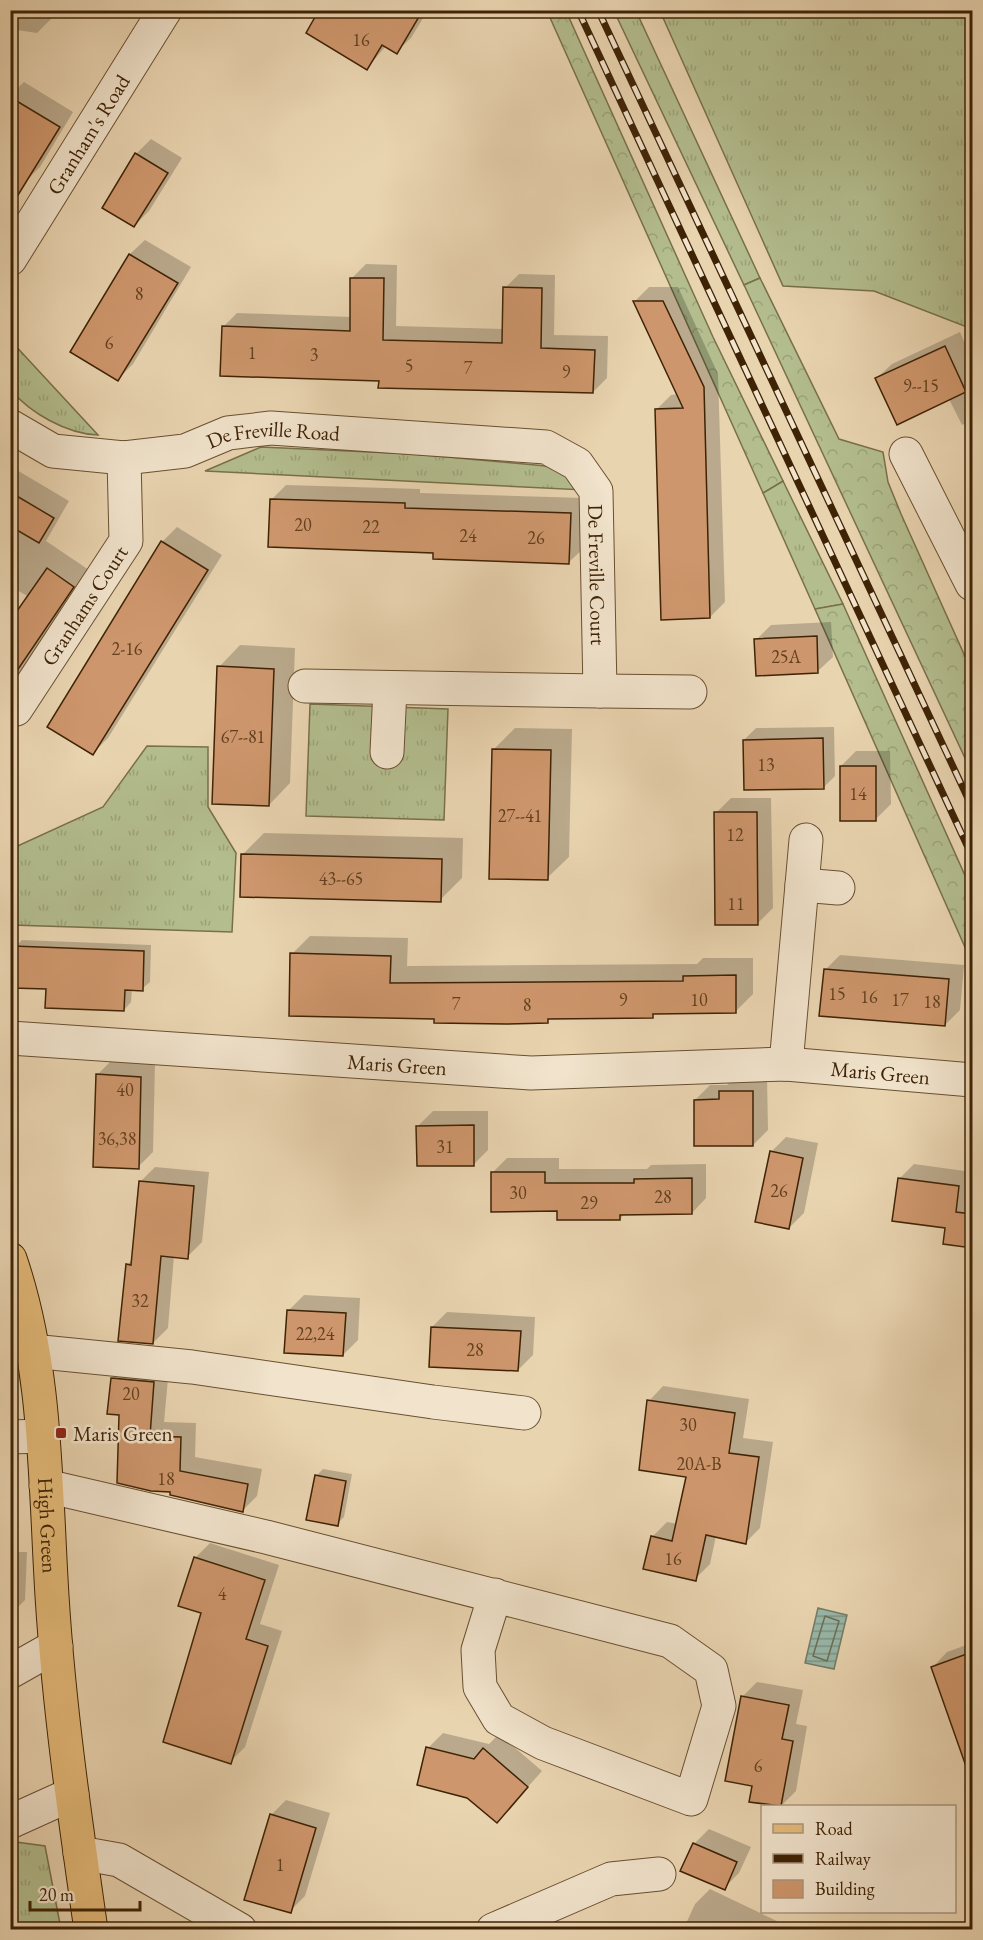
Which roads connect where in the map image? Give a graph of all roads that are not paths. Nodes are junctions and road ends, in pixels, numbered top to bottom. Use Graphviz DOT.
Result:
graph roads {
  1 [pos="165,10"];
  2 [pos="10,259"];
  3 [pos="10,426"];
  4 [pos="546,447"];
  5 [pos="906,454"];
  6 [pos="124,458"];
  7 [pos="972,584"];
  8 [pos="305,686"];
  9 [pos="390,689"];
  10 [pos="600,691"];
  11 [pos="690,692"];
  12 [pos="16,709"];
  13 [pos="387,752"];
  14 [pos="806,840"];
  15 [pos="802,885"];
  16 [pos="838,888"];
  17 [pos="10,1038"];
  18 [pos="786,1064"];
  19 [pos="972,1080"];
  20 [pos="10,1259"];
  21 [pos="32,1351"];
  22 [pos="524,1413"];
  23 [pos="43,1436"];
  24 [pos="10,1437"];
  25 [pos="46,1486"];
  26 [pos="495,1595"];
  27 [pos="56,1646"];
  28 [pos="10,1672"];
  29 [pos="72,1794"];
  30 [pos="10,1822"];
  31 [pos="80,1853"];
  32 [pos="659,1874"];
  33 [pos="90,1929"];
  34 [pos="240,1929"];
  35 [pos="493,1929"];
  1 -- 2 [label="street, Granham's Road"];
  3 -- 6 [label="street, De Freville Road"];
  4 -- 6 [label="street, De Freville Road"];
  4 -- 10 [label="street, De Freville Court"];
  5 -- 7 [label="street"];
  6 -- 12 [label="street, Granhams Court"];
  8 -- 9 [label="street"];
  9 -- 10 [label="street"];
  9 -- 13 [label="street"];
  10 -- 11 [label="street"];
  14 -- 15 [label="street"];
  15 -- 16 [label="street"];
  15 -- 18 [label="street"];
  17 -- 18 [label="street, Maris Green"];
  18 -- 19 [label="street, Maris Green"];
  20 -- 21 [label="main road, High Green"];
  21 -- 22 [label="street"];
  21 -- 23 [label="main road, High Green"];
  23 -- 24 [label="street"];
  23 -- 25 [label="main road, High Green"];
  25 -- 26 [label="street"];
  25 -- 27 [label="main road, High Green"];
  26 -- 26 [label="street"];
  27 -- 28 [label="street"];
  27 -- 29 [label="main road, High Green"];
  29 -- 30 [label="street"];
  29 -- 31 [label="main road, High Green"];
  31 -- 33 [label="main road, High Green"];
  31 -- 34 [label="street"];
  32 -- 35 [label="street"];
}
